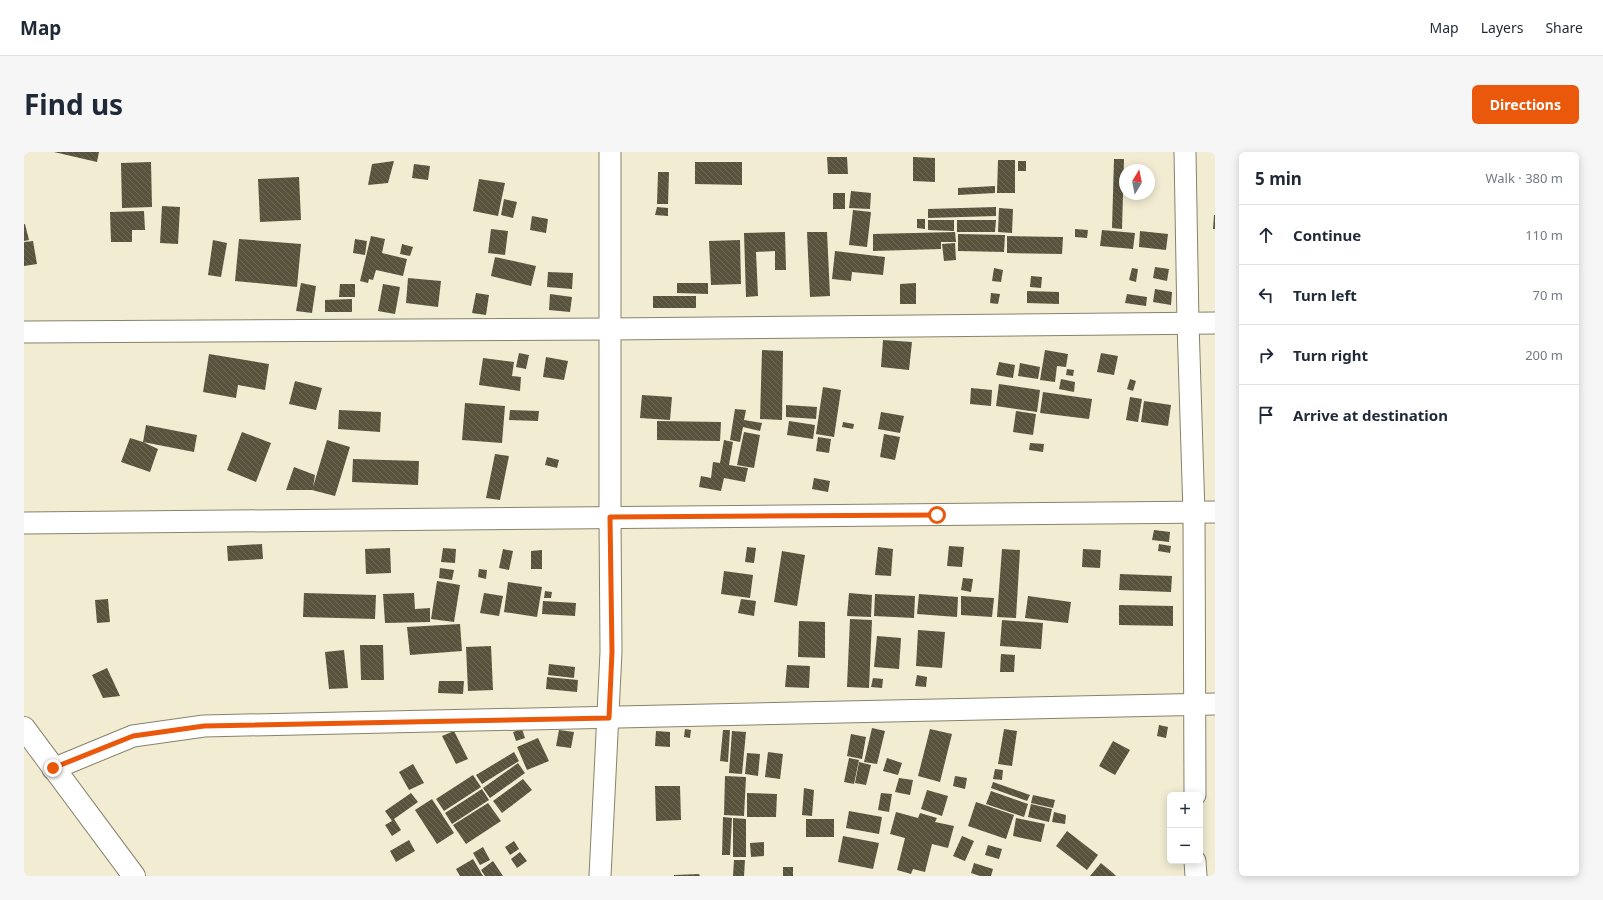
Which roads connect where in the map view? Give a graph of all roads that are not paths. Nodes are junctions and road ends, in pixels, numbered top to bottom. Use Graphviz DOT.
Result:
graph roads {
  1 [pos="610,152"];
  2 [pos="1185,152"];
  3 [pos="1215,323"];
  4 [pos="1188,324"];
  5 [pos="610,329"];
  6 [pos="24,332"];
  7 [pos="1215,512"];
  8 [pos="1194,513"];
  9 [pos="610,517"];
  10 [pos="24,523"];
  11 [pos="1194,704"];
  12 [pos="1215,704"];
  13 [pos="609,718"];
  14 [pos="24,728"];
  15 [pos="53,768"];
  16 [pos="1195,792"];
  17 [pos="1196,864"];
  18 [pos="127,875"];
  19 [pos="600,876"];
  20 [pos="1196,876"];
  1 -- 5 [label="street"];
  2 -- 4 [label="street"];
  3 -- 4 [label="street"];
  4 -- 5 [label="street"];
  4 -- 8 [label="street"];
  5 -- 6 [label="street"];
  5 -- 9 [label="street"];
  7 -- 8 [label="street"];
  8 -- 9 [label="street"];
  8 -- 11 [label="street"];
  9 -- 10 [label="street"];
  9 -- 13 [label="street"];
  11 -- 12 [label="street"];
  11 -- 13 [label="street"];
  11 -- 16 [label="street"];
  13 -- 15 [label="street"];
  13 -- 19 [label="street"];
  14 -- 15 [label="highway"];
  15 -- 18 [label="highway"];
  17 -- 20 [label="street"];
}
